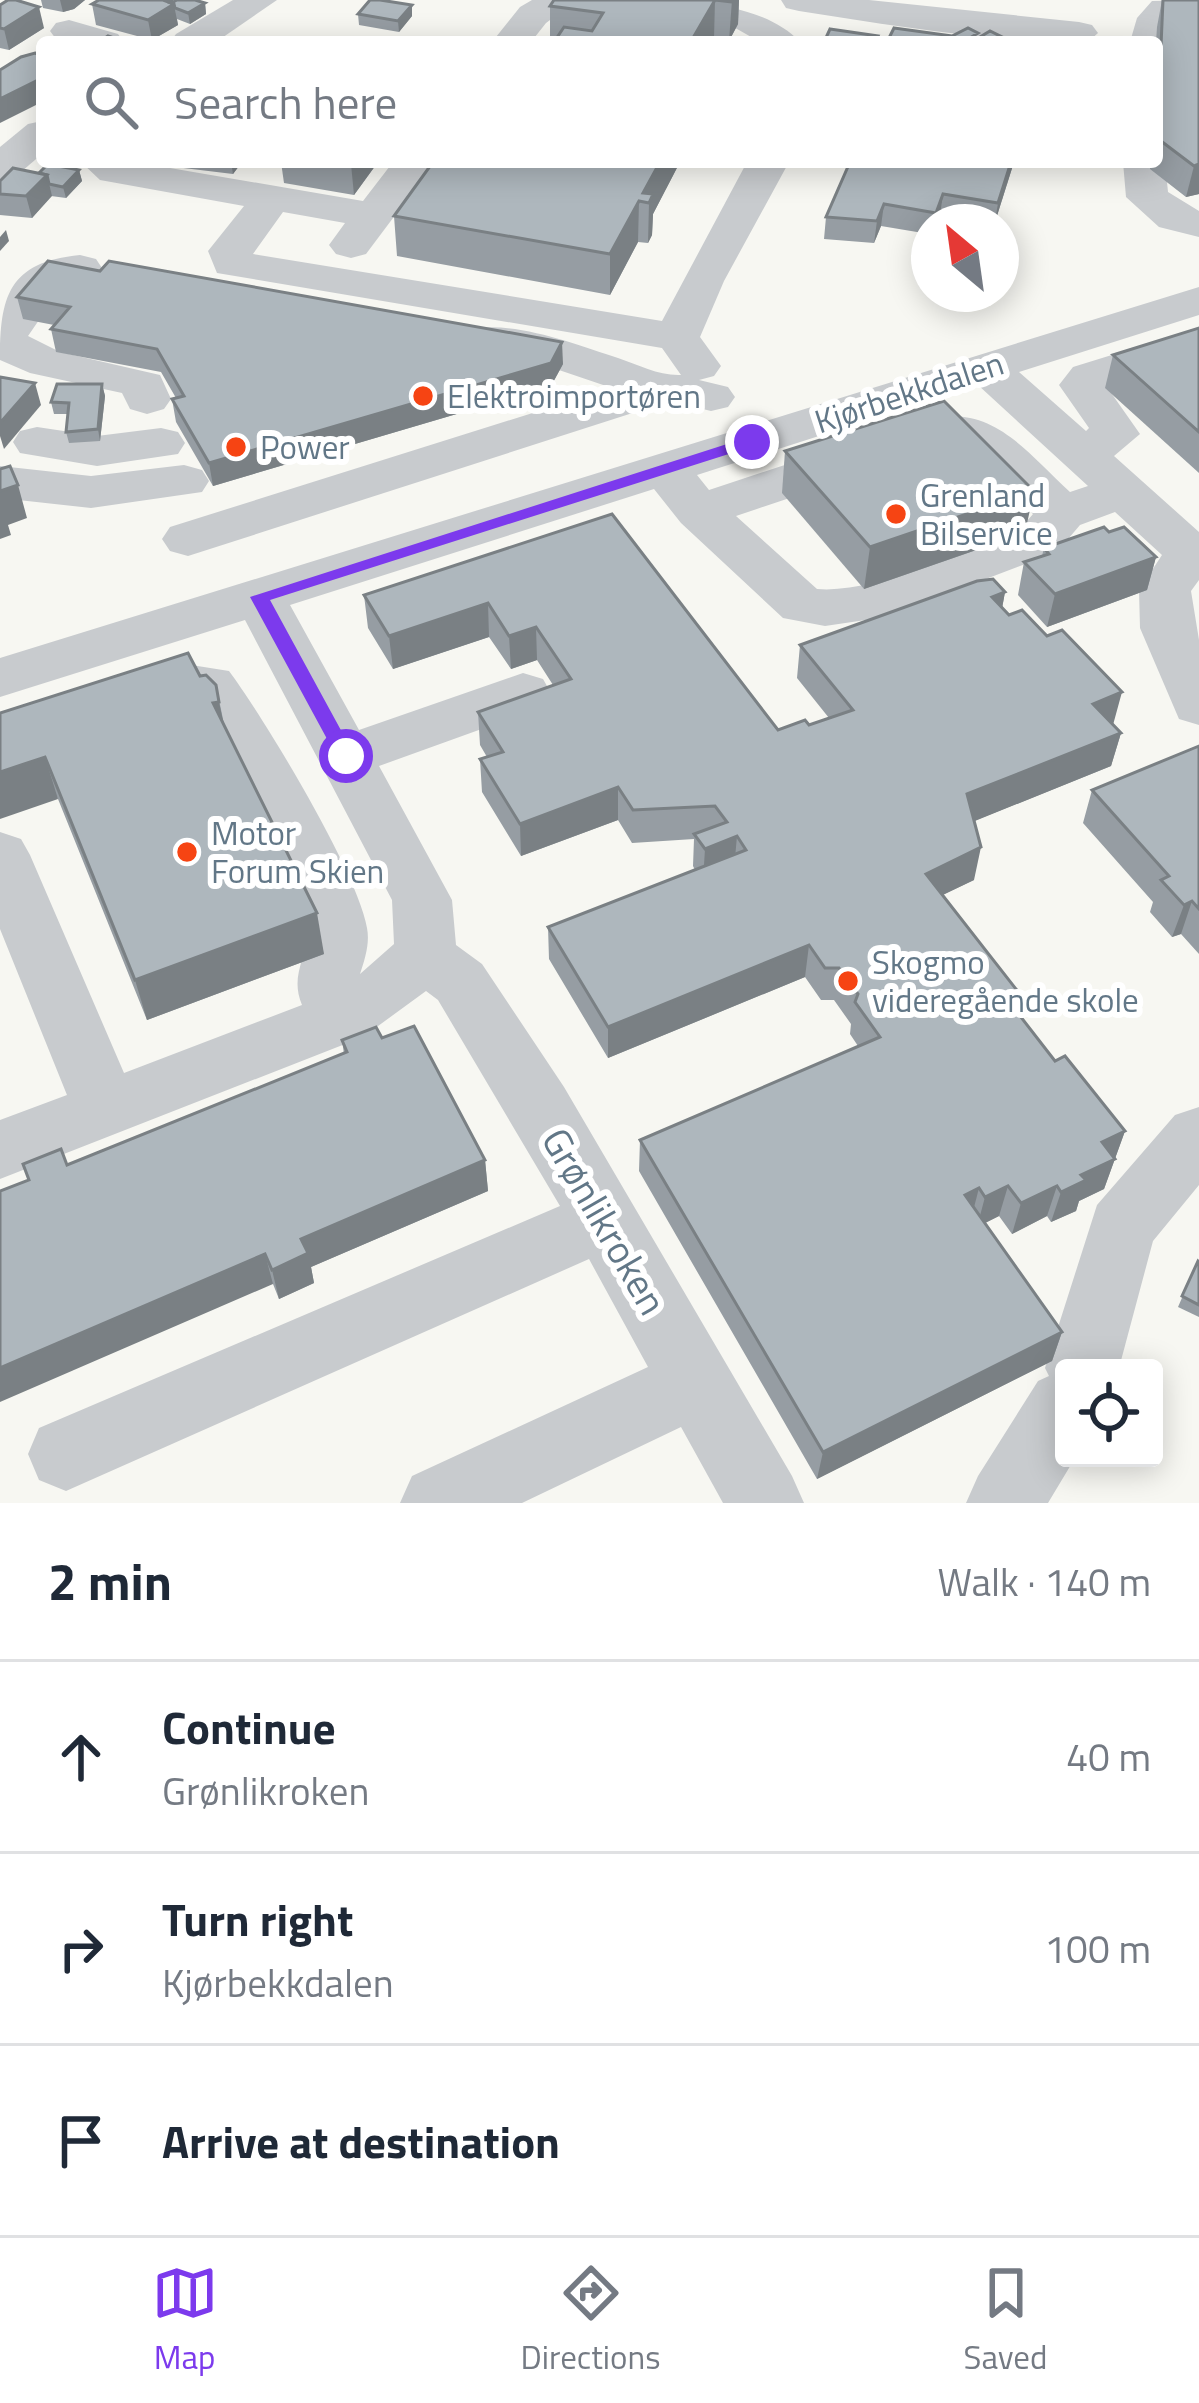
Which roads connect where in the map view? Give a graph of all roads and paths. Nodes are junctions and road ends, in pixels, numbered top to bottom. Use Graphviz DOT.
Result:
graph roads {
  1 [pos="559,0"];
  2 [pos="638,0"];
  3 [pos="1190,0"];
  4 [pos="807,1"];
  5 [pos="235,4"];
  6 [pos="1078,32"];
  7 [pos="196,36"];
  8 [pos="516,36"];
  9 [pos="778,36"];
  10 [pos="1149,36"];
  11 [pos="111,168"];
  12 [pos="409,168"];
  13 [pos="765,168"];
  14 [pos="1145,168"];
  15 [pos="258,184"];
  16 [pos="371,215"];
  17 [pos="1199,224"];
  18 [pos="127,276"];
  19 [pos="328,278"];
  20 [pos="190,287"];
  21 [pos="1199,300"];
  22 [pos="677,338"];
  23 [pos="1199,342"];
  24 [pos="986,367"];
  25 [pos="658,391"];
  26 [pos="711,397"];
  27 [pos="164,441"];
  28 [pos="37,442"];
  29 [pos="752,442"];
  30 [pos="1082,454"];
  31 [pos="664,469"];
  32 [pos="0,482"];
  33 [pos="699,512"];
  34 [pos="1062,513"];
  35 [pos="1178,529"];
  36 [pos="188,538"];
  37 [pos="259,597"];
  38 [pos="0,678"];
  39 [pos="523,693"];
  40 [pos="1199,704"];
  41 [pos="0,745"];
  42 [pos="350,765"];
  43 [pos="276,800"];
  44 [pos="0,855"];
  45 [pos="424,955"];
  46 [pos="340,1018"];
  47 [pos="106,1108"];
  48 [pos="1199,1136"];
  49 [pos="0,1150"];
  50 [pos="604,1220"];
  51 [pos="1085,1359"];
  52 [pos="696,1382"];
  53 [pos="1055,1421"];
  54 [pos="66,1454"];
  55 [pos="439,1503"];
  56 [pos="765,1503"];
  57 [pos="1005,1503"];
  1 -- 8 [label="street"];
  2 -- 9 [label="street"];
  3 -- 10 [label="street"];
  4 -- 6 [label="street"];
  5 -- 7 [label="street"];
  11 -- 15 [label="street"];
  12 -- 16 [label="street"];
  13 -- 22 [label="street"];
  14 -- 17 [label="street"];
  15 -- 16 [label="street"];
  15 -- 19 [label="street"];
  16 -- 19 [label="street"];
  18 -- 27 [label="street"];
  19 -- 22 [label="street"];
  20 -- 25 [label="street"];
  21 -- 24 [label="street, Kjørbekkdalen"];
  22 -- 26 [label="street"];
  23 -- 30 [label="street"];
  24 -- 29 [label="street, Kjørbekkdalen"];
  24 -- 30 [label="street"];
  25 -- 26 [label="street"];
  25 -- 36 [label="street"];
  26 -- 29 [label="street"];
  27 -- 28 [label="street"];
  27 -- 32 [label="street"];
  29 -- 31 [label="street, Kjørbekkdalen"];
  30 -- 35 [label="street"];
  31 -- 33 [label="street"];
  31 -- 37 [label="street, Kjørbekkdalen"];
  33 -- 34 [label="street"];
  33 -- 34 [label="street"];
  34 -- 35 [label="street"];
  35 -- 40 [label="street"];
  37 -- 38 [label="street, Kjørbekkdalen"];
  37 -- 42 [label="street"];
  39 -- 42 [label="street"];
  41 -- 43 [label="street"];
  42 -- 43 [label="street"];
  42 -- 45 [label="street"];
  43 -- 46 [label="street"];
  44 -- 47 [label="street"];
  45 -- 46 [label="street"];
  45 -- 50 [label="street, Grønlikroken"];
  46 -- 47 [label="street"];
  47 -- 49 [label="street"];
  48 -- 51 [label="street"];
  50 -- 52 [label="street, Grønlikroken"];
  50 -- 54 [label="street"];
  52 -- 55 [label="street"];
  52 -- 56 [label="street, Grønlikroken"];
  53 -- 57 [label="street"];
}
